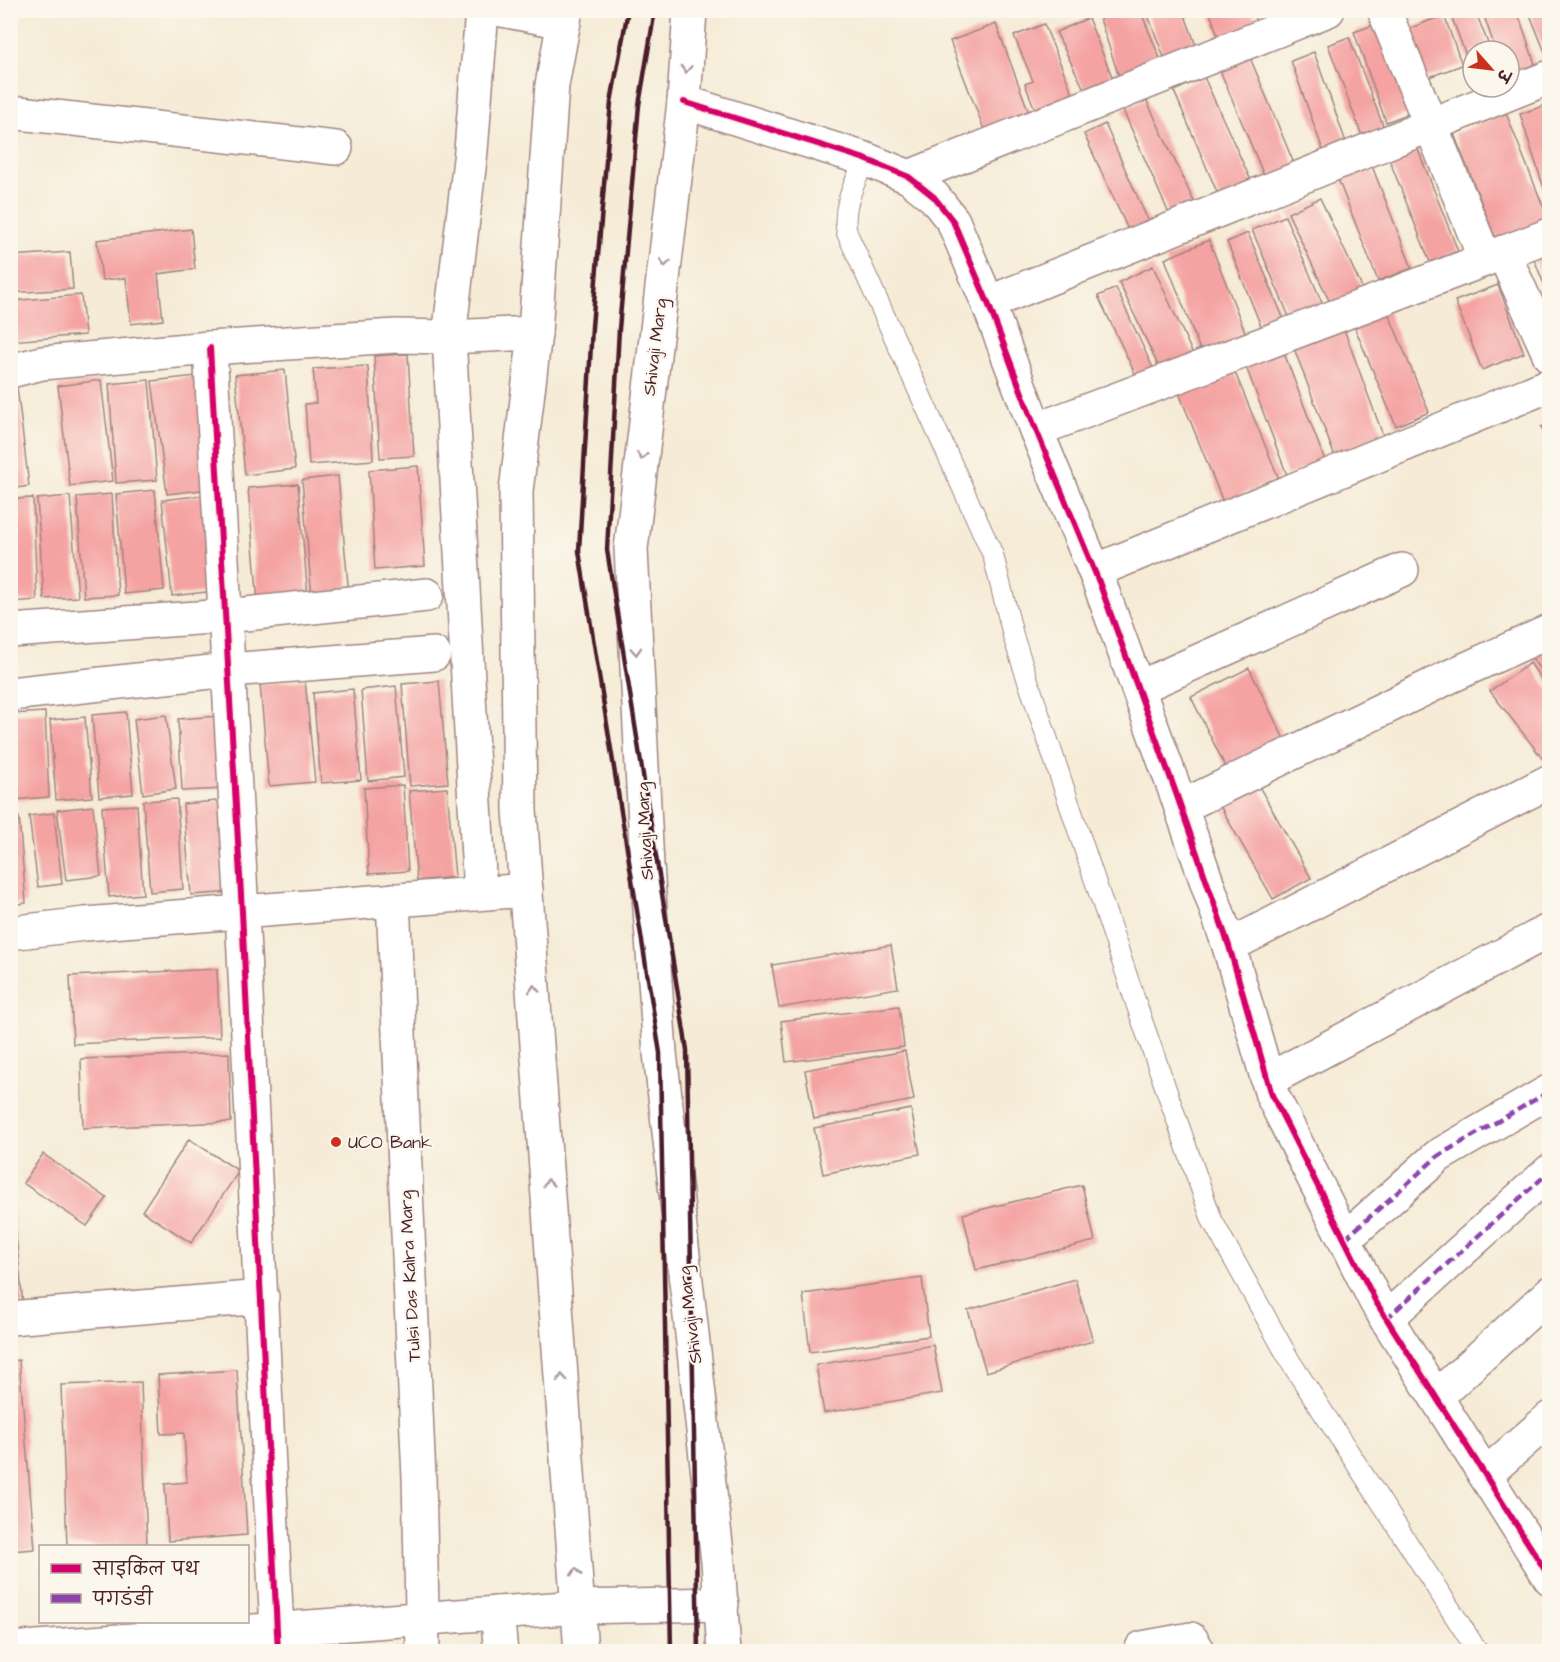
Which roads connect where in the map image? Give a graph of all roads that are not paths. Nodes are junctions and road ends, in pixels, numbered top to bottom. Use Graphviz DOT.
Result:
graph roads {
  1 [pos="482,10"];
  2 [pos="502,10"];
  3 [pos="690,10"];
  4 [pos="1328,10"];
  5 [pos="1384,10"];
  6 [pos="565,16"];
  7 [pos="1550,77"];
  8 [pos="684,102"];
  9 [pos="10,112"];
  10 [pos="1431,124"];
  11 [pos="336,148"];
  12 [pos="865,159"];
  13 [pos="909,177"];
  14 [pos="1550,235"];
  15 [pos="1494,255"];
  16 [pos="988,303"];
  17 [pos="535,333"];
  18 [pos="449,337"];
  19 [pos="210,348"];
  20 [pos="1550,356"];
  21 [pos="10,371"];
  22 [pos="1550,385"];
  23 [pos="1036,430"];
  24 [pos="1402,570"];
  25 [pos="1095,571"];
  26 [pos="427,595"];
  27 [pos="226,616"];
  28 [pos="10,631"];
  29 [pos="1550,631"];
  30 [pos="434,654"];
  31 [pos="229,670"];
  32 [pos="1137,688"];
  33 [pos="10,694"];
  34 [pos="1550,781"];
  35 [pos="1181,807"];
  36 [pos="526,890"];
  37 [pos="480,893"];
  38 [pos="393,900"];
  39 [pos="242,912"];
  40 [pos="1550,930"];
  41 [pos="10,933"];
  42 [pos="1229,946"];
  43 [pos="1268,1080"];
  44 [pos="1550,1091"];
  45 [pos="1550,1170"];
  46 [pos="1345,1239"];
  47 [pos="1550,1293"];
  48 [pos="262,1297"];
  49 [pos="10,1318"];
  50 [pos="1386,1319"];
  51 [pos="1436,1397"];
  52 [pos="1550,1418"];
  53 [pos="1485,1475"];
  54 [pos="1549,1574"];
  55 [pos="722,1604"];
  56 [pos="578,1607"];
  57 [pos="498,1613"];
  58 [pos="421,1619"];
  59 [pos="277,1641"];
  60 [pos="67,1648"];
  61 [pos="10,1649"];
  62 [pos="423,1652"];
  63 [pos="501,1652"];
  64 [pos="581,1652"];
  65 [pos="724,1652"];
  66 [pos="1143,1652"];
  67 [pos="1199,1652"];
  68 [pos="1478,1652"];
  1 -- 18 [label="street"];
  2 -- 6 [label="street"];
  3 -- 8 [label="street, Shivaji Marg, one-way"];
  4 -- 13 [label="street"];
  5 -- 10 [label="street"];
  6 -- 17 [label="street"];
  7 -- 10 [label="street"];
  8 -- 12 [label="street"];
  8 -- 55 [label="street, Shivaji Marg, one-way"];
  9 -- 11 [label="street"];
  10 -- 15 [label="street"];
  10 -- 16 [label="street"];
  12 -- 13 [label="street"];
  12 -- 68 [label="lane"];
  13 -- 16 [label="street"];
  14 -- 15 [label="street"];
  15 -- 20 [label="street"];
  15 -- 23 [label="street"];
  16 -- 23 [label="street"];
  17 -- 18 [label="street"];
  17 -- 36 [label="street"];
  18 -- 19 [label="street"];
  18 -- 37 [label="street"];
  19 -- 21 [label="street"];
  19 -- 27 [label="street"];
  22 -- 25 [label="street"];
  23 -- 25 [label="street"];
  24 -- 32 [label="street"];
  25 -- 32 [label="street"];
  26 -- 27 [label="street"];
  27 -- 28 [label="street"];
  27 -- 31 [label="street"];
  29 -- 35 [label="street"];
  30 -- 31 [label="street"];
  31 -- 33 [label="street"];
  31 -- 39 [label="street"];
  32 -- 35 [label="street"];
  34 -- 42 [label="street"];
  35 -- 42 [label="street"];
  36 -- 37 [label="street"];
  56 -- 36 [label="street, one-way"];
  37 -- 38 [label="street"];
  38 -- 39 [label="street"];
  38 -- 58 [label="street, Tulsi Das Kalra Marg"];
  39 -- 41 [label="street"];
  39 -- 48 [label="street"];
  40 -- 43 [label="street"];
  42 -- 43 [label="street"];
  43 -- 46 [label="street"];
  44 -- 46 [label="street"];
  45 -- 50 [label="street"];
  46 -- 50 [label="street"];
  47 -- 51 [label="street"];
  48 -- 49 [label="street"];
  48 -- 59 [label="street"];
  50 -- 51 [label="street"];
  51 -- 53 [label="street"];
  52 -- 53 [label="street"];
  53 -- 54 [label="street"];
  55 -- 56 [label="street"];
  55 -- 65 [label="street, Shivaji Marg"];
  56 -- 57 [label="street"];
  56 -- 64 [label="street"];
  57 -- 58 [label="street"];
  57 -- 63 [label="street"];
  58 -- 59 [label="street"];
  58 -- 62 [label="street, Tulsi Das Kalra Marg"];
  59 -- 60 [label="street"];
  60 -- 61 [label="street"];
  66 -- 67 [label="street"];
}
